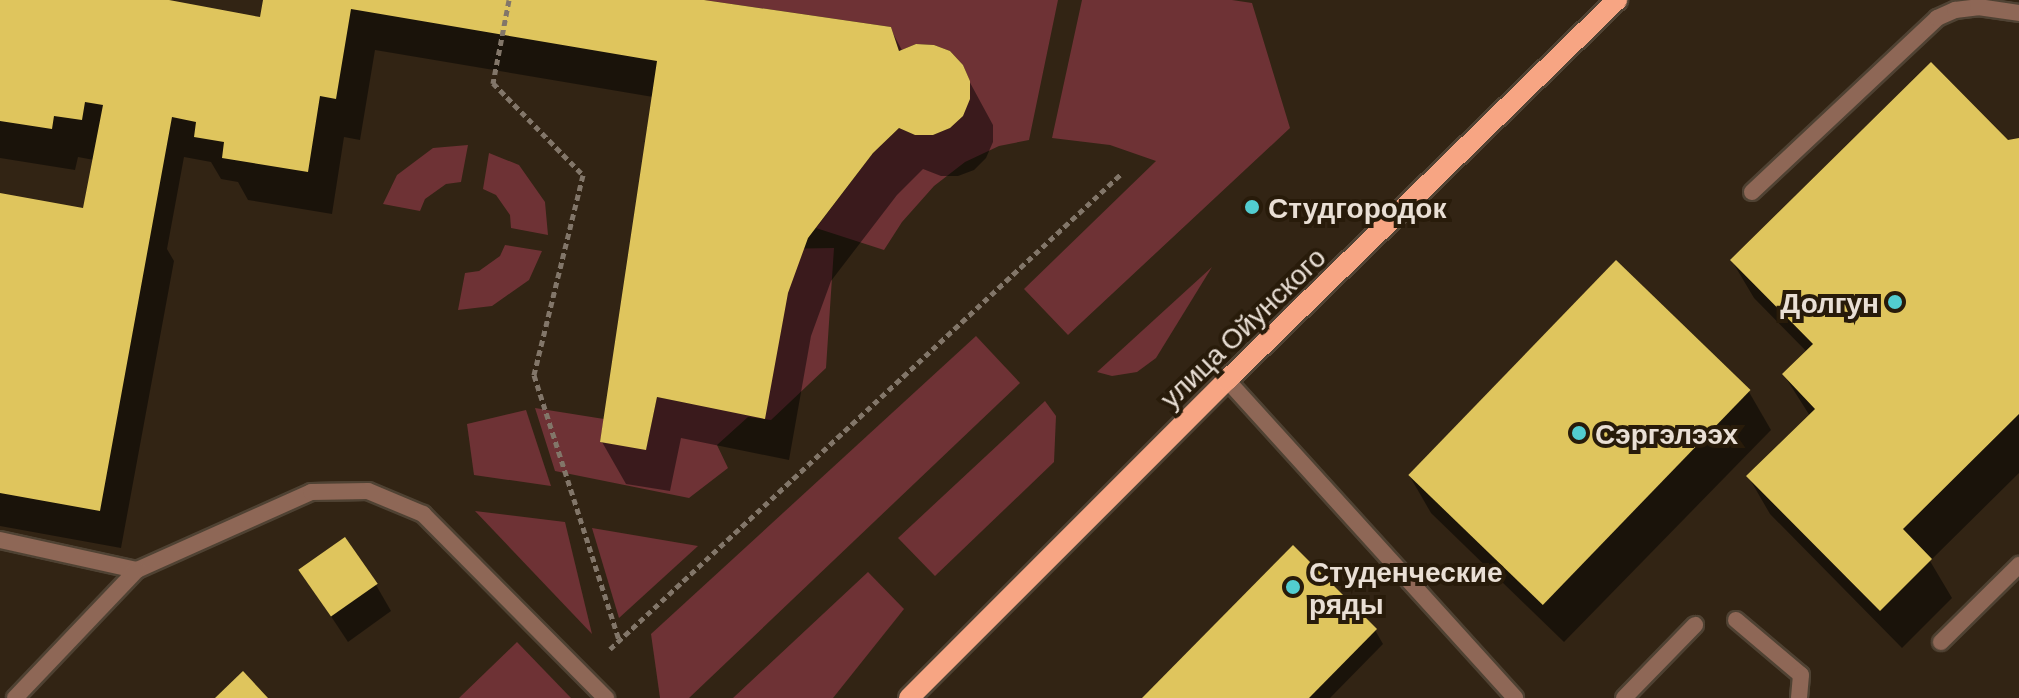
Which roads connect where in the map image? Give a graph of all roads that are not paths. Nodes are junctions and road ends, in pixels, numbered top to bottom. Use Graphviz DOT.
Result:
graph roads {
  1 [pos="1617,0"];
  2 [pos="2019,13"];
  3 [pos="1752,192"];
  4 [pos="1227,380"];
  5 [pos="0,540"];
  6 [pos="2019,565"];
  7 [pos="137,570"];
  8 [pos="1736,620"];
  9 [pos="1695,625"];
  10 [pos="1941,642"];
  11 [pos="15,698"];
  12 [pos="606,698"];
  13 [pos="909,698"];
  14 [pos="1515,698"];
  15 [pos="1624,698"];
  16 [pos="1799,698"];
  1 -- 4 [label="main road, улица Ойунского"];
  2 -- 3 [label="lane"];
  4 -- 13 [label="main road, улица Ойунского"];
  4 -- 14 [label="lane"];
  5 -- 7 [label="lane"];
  6 -- 10 [label="lane"];
  7 -- 11 [label="lane"];
  7 -- 12 [label="lane"];
  8 -- 16 [label="lane"];
  9 -- 15 [label="lane"];
}
